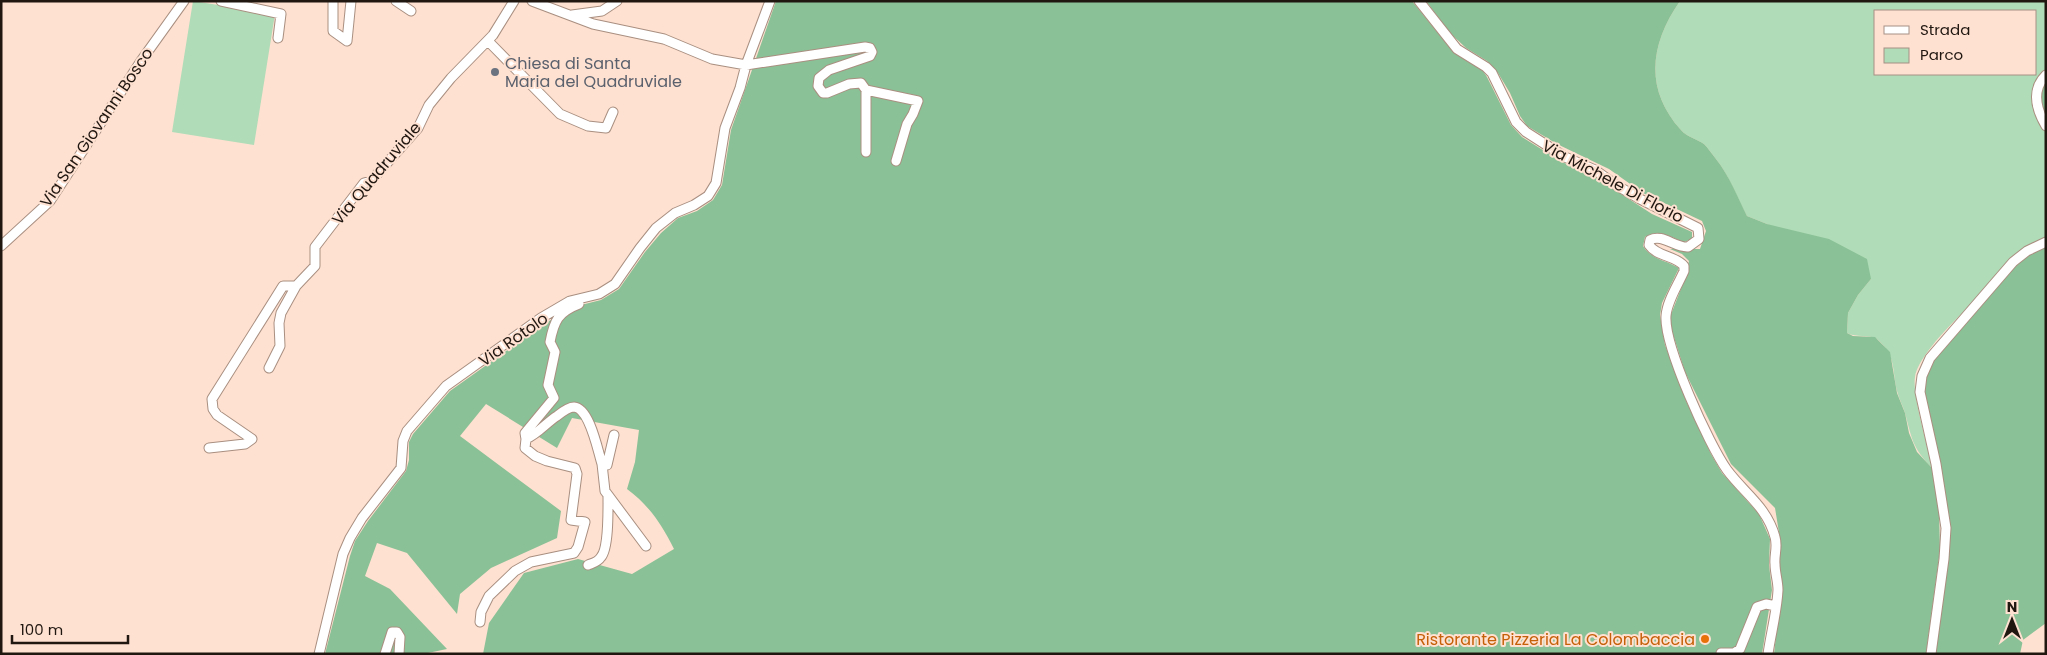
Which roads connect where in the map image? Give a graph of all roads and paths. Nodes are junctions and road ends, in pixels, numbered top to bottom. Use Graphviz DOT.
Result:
graph roads {
  1 [pos="184,1"];
  2 [pos="221,1"];
  3 [pos="333,1"];
  4 [pos="351,1"];
  5 [pos="396,1"];
  6 [pos="514,1"];
  7 [pos="532,1"];
  8 [pos="617,1"];
  9 [pos="770,1"];
  10 [pos="1419,1"];
  11 [pos="411,11"];
  12 [pos="570,15"];
  13 [pos="278,38"];
  14 [pos="488,41"];
  15 [pos="746,66"];
  16 [pos="2046,75"];
  17 [pos="866,90"];
  18 [pos="614,112"];
  19 [pos="2046,126"];
  20 [pos="866,152"];
  21 [pos="896,161"];
  22 [pos="2046,242"];
  23 [pos="1,246"];
  24 [pos="296,286"];
  25 [pos="591,296"];
  26 [pos="269,368"];
  27 [pos="614,435"];
  28 [pos="526,439"];
  29 [pos="209,448"];
  30 [pos="602,464"];
  31 [pos="608,495"];
  32 [pos="646,546"];
  33 [pos="588,565"];
  34 [pos="1776,606"];
  35 [pos="480,622"];
  36 [pos="1721,653"];
  37 [pos="319,654"];
  38 [pos="385,654"];
  39 [pos="399,654"];
  40 [pos="1768,654"];
  41 [pos="1931,654"];
  1 -- 23 [label="street, Via San Giovanni Bosco"];
  2 -- 13 [label="street"];
  3 -- 4 [label="street"];
  5 -- 11 [label="street"];
  6 -- 14 [label="street, Via Quadruviale"];
  7 -- 12 [label="street"];
  8 -- 12 [label="street"];
  9 -- 15 [label="street"];
  10 -- 34 [label="street, Via Michele Di Florio"];
  12 -- 15 [label="street"];
  14 -- 18 [label="street"];
  14 -- 24 [label="street, Via Quadruviale"];
  15 -- 17 [label="street"];
  15 -- 25 [label="street, Via Rotolo"];
  16 -- 19 [label="street"];
  17 -- 20 [label="street"];
  17 -- 21 [label="street"];
  22 -- 41 [label="street"];
  24 -- 26 [label="street, Via Quadruviale"];
  24 -- 29 [label="street, Via Quadruviale"];
  25 -- 28 [label="street"];
  25 -- 37 [label="street, Via Rotolo"];
  27 -- 30 [label="street"];
  28 -- 30 [label="street"];
  28 -- 35 [label="street"];
  30 -- 31 [label="street"];
  31 -- 32 [label="street"];
  31 -- 33 [label="street"];
  34 -- 36 [label="street"];
  34 -- 40 [label="street, Via Michele Di Florio"];
  38 -- 39 [label="street"];
}
